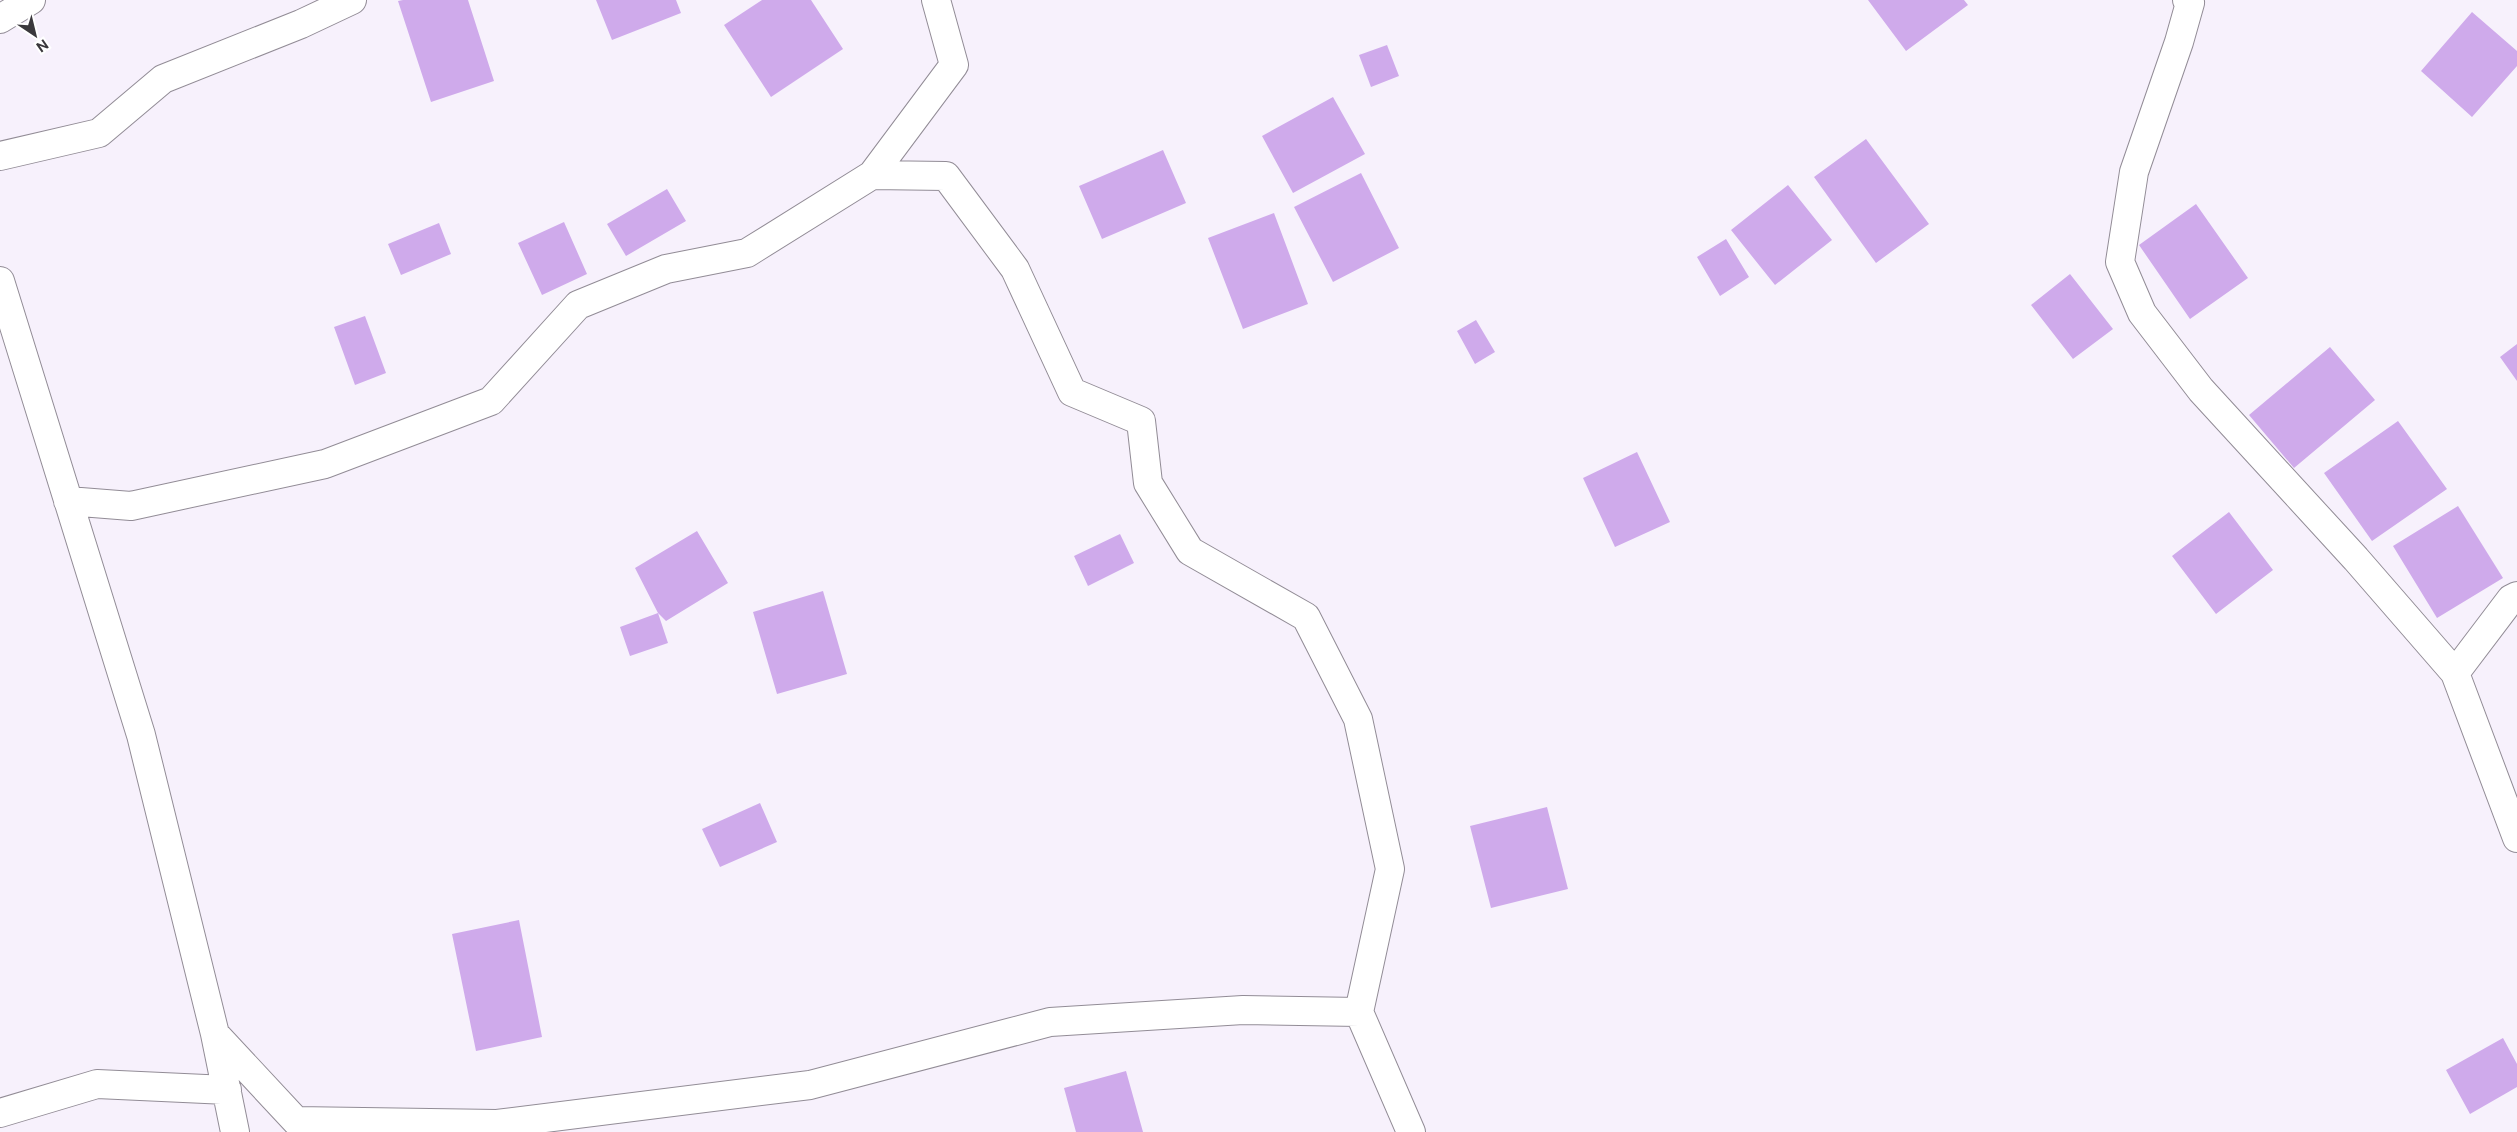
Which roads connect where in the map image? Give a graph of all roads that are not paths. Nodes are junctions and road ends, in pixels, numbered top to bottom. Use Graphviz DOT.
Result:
graph roads {
  1 [pos="31,0"];
  2 [pos="352,0"];
  3 [pos="936,0"];
  4 [pos="2187,0"];
  5 [pos="0,19"];
  6 [pos="0,156"];
  7 [pos="872,175"];
  8 [pos="0,281"];
  9 [pos="68,501"];
  10 [pos="2517,596"];
  11 [pos="2455,673"];
  12 [pos="2517,838"];
  13 [pos="1359,1012"];
  14 [pos="215,1034"];
  15 [pos="227,1090"];
  16 [pos="0,1113"];
  17 [pos="235,1132"];
  18 [pos="1412,1132"];
  1 -- 5 [label="street"];
  2 -- 6 [label="street"];
  3 -- 7 [label="street"];
  4 -- 11 [label="street"];
  7 -- 9 [label="street"];
  7 -- 13 [label="street"];
  8 -- 9 [label="street"];
  9 -- 14 [label="street"];
  10 -- 11 [label="street"];
  11 -- 12 [label="street"];
  13 -- 14 [label="street"];
  13 -- 18 [label="street"];
  14 -- 15 [label="street"];
  15 -- 16 [label="street"];
  15 -- 17 [label="street"];
}
